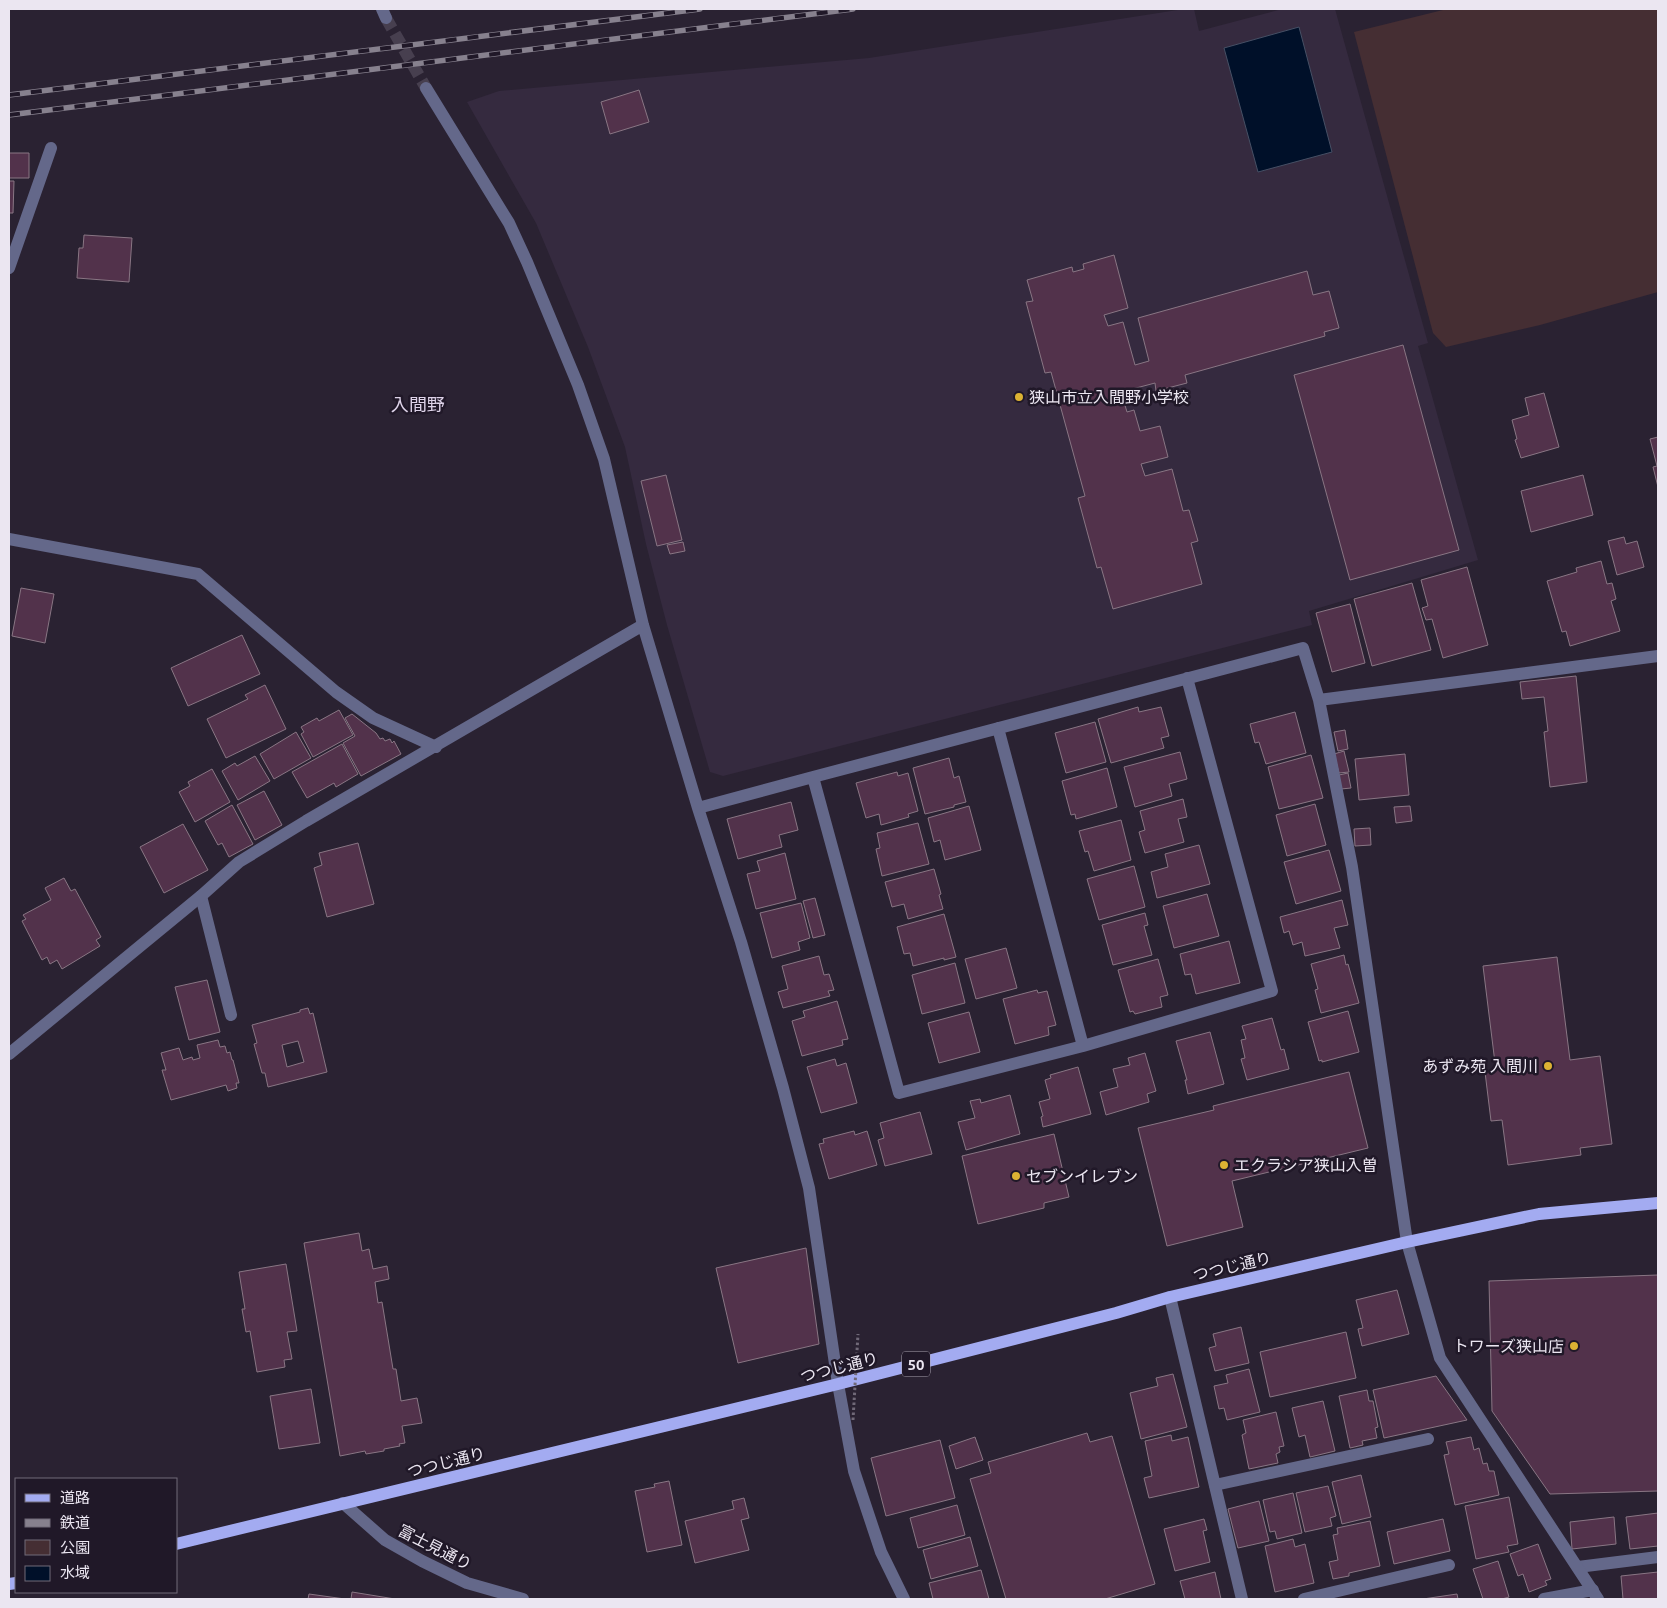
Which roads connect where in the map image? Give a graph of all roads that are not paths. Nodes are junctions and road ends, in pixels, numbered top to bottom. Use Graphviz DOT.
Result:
graph roads {
  1 [pos="426,88"];
  2 [pos="51,148"];
  3 [pos="9,268"];
  4 [pos="9,539"];
  5 [pos="643,625"];
  6 [pos="1658,656"];
  7 [pos="1186,678"];
  8 [pos="1319,700"];
  9 [pos="998,728"];
  10 [pos="436,747"];
  11 [pos="812,777"];
  12 [pos="698,808"];
  13 [pos="201,896"];
  14 [pos="232,1015"];
  15 [pos="1083,1046"];
  16 [pos="9,1054"];
  17 [pos="1658,1203"];
  18 [pos="1407,1242"];
  19 [pos="1170,1297"];
  20 [pos="838,1384"];
  21 [pos="1428,1438"];
  22 [pos="1215,1485"];
  23 [pos="343,1504"];
  24 [pos="178,1544"];
  25 [pos="1658,1557"];
  26 [pos="1449,1565"];
  27 [pos="1578,1567"];
  28 [pos="1596,1595"];
  29 [pos="523,1599"];
  30 [pos="904,1599"];
  31 [pos="1242,1599"];
  32 [pos="1304,1599"];
  33 [pos="1544,1599"];
  1 -- 5 [label="street"];
  2 -- 3 [label="street"];
  4 -- 10 [label="street"];
  5 -- 10 [label="street"];
  5 -- 12 [label="street"];
  6 -- 8 [label="street"];
  7 -- 8 [label="street"];
  7 -- 9 [label="street"];
  7 -- 15 [label="street"];
  8 -- 18 [label="street"];
  9 -- 11 [label="street"];
  9 -- 15 [label="street"];
  10 -- 13 [label="street"];
  11 -- 12 [label="street"];
  11 -- 15 [label="street"];
  12 -- 20 [label="street"];
  13 -- 14 [label="street"];
  13 -- 16 [label="street"];
  17 -- 18 [label="main road, つつじ通り / 50"];
  18 -- 19 [label="main road, つつじ通り / 50"];
  18 -- 27 [label="street"];
  19 -- 20 [label="main road, つつじ通り / 50"];
  19 -- 22 [label="street"];
  20 -- 23 [label="main road, つつじ通り / 50"];
  20 -- 30 [label="street"];
  21 -- 22 [label="street"];
  22 -- 31 [label="street"];
  23 -- 24 [label="main road, つつじ通り / 50"];
  23 -- 29 [label="street, 富士見通り"];
  25 -- 27 [label="street"];
  26 -- 32 [label="street"];
  27 -- 28 [label="street"];
  28 -- 33 [label="street"];
}
